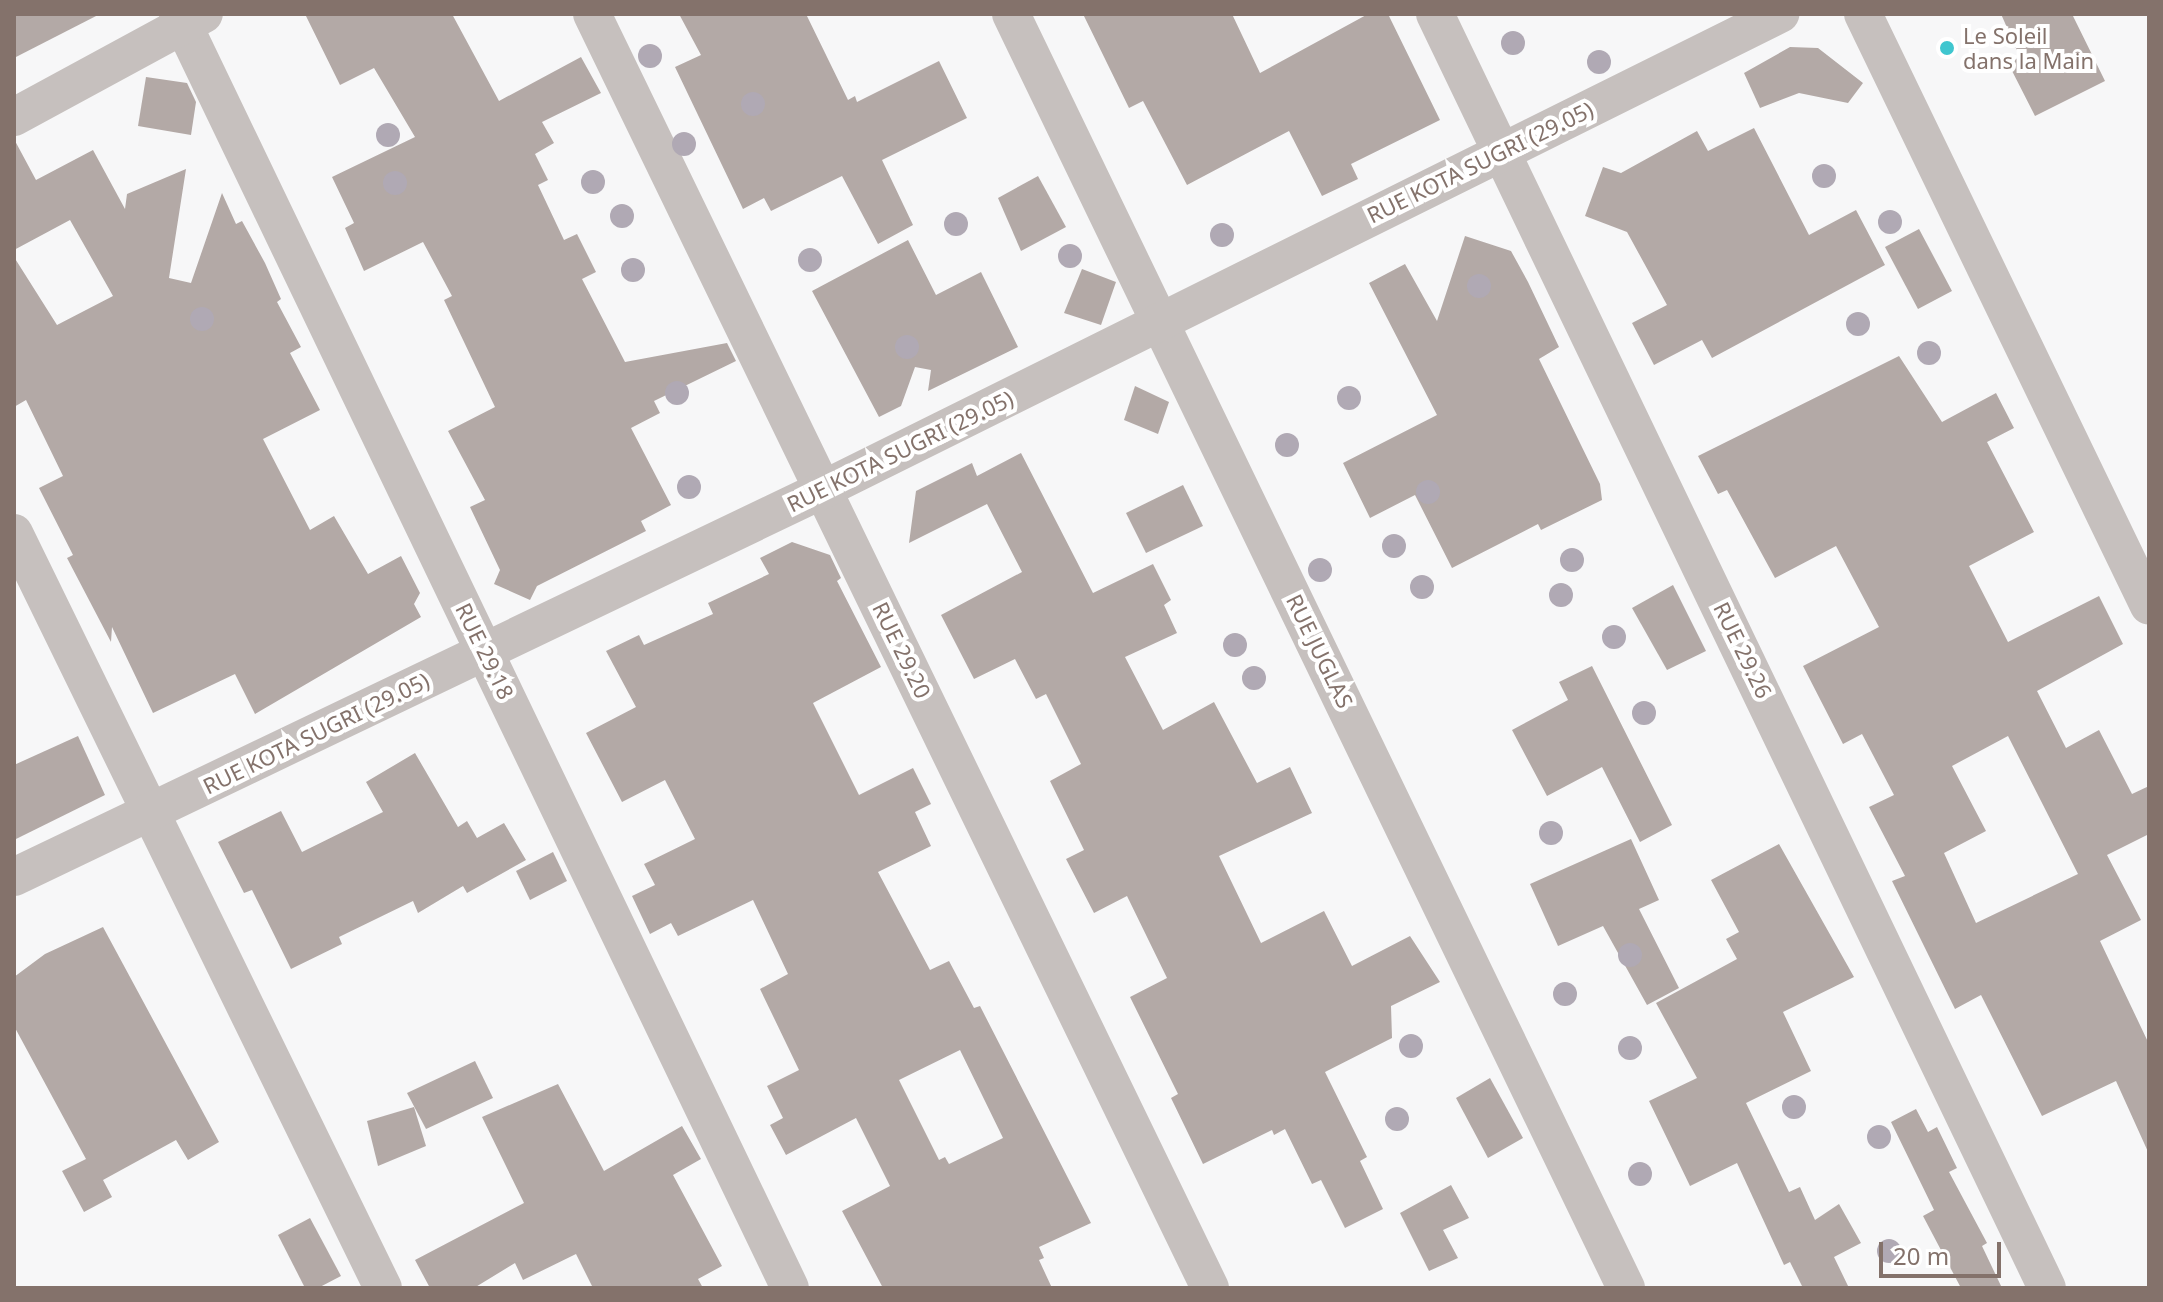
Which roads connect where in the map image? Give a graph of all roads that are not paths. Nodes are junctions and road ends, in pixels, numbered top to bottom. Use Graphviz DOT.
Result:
graph roads {
  1 [pos="592,14"];
  2 [pos="1011,14"];
  3 [pos="1435,14"];
  4 [pos="1780,14"];
  5 [pos="1863,14"];
  6 [pos="189,18"];
  7 [pos="14,117"];
  8 [pos="1500,151"];
  9 [pos="1161,321"];
  10 [pos="824,489"];
  11 [pos="14,533"];
  12 [pos="2149,606"];
  13 [pos="485,650"];
  14 [pos="153,813"];
  15 [pos="14,877"];
  16 [pos="383,1288"];
  17 [pos="790,1288"];
  18 [pos="1210,1288"];
  19 [pos="1626,1288"];
  20 [pos="2047,1288"];
  1 -- 10 [label="street, RUE 29.20"];
  2 -- 9 [label="street, RUE JUGLAS"];
  3 -- 8 [label="street, RUE 29.26"];
  4 -- 8 [label="street, RUE KOTA SUGRI (29.05)"];
  5 -- 12 [label="street"];
  6 -- 7 [label="street"];
  6 -- 13 [label="street, RUE 29.18"];
  8 -- 9 [label="street, RUE KOTA SUGRI (29.05)"];
  8 -- 20 [label="street, RUE 29.26"];
  9 -- 10 [label="street, RUE KOTA SUGRI (29.05)"];
  9 -- 19 [label="street, RUE JUGLAS"];
  10 -- 13 [label="street, RUE KOTA SUGRI (29.05)"];
  10 -- 18 [label="street, RUE 29.20"];
  11 -- 14 [label="street"];
  13 -- 14 [label="street, RUE KOTA SUGRI (29.05)"];
  13 -- 17 [label="street, RUE 29.18"];
  14 -- 15 [label="street, RUE KOTA SUGRI (29.05)"];
  14 -- 16 [label="street"];
}
